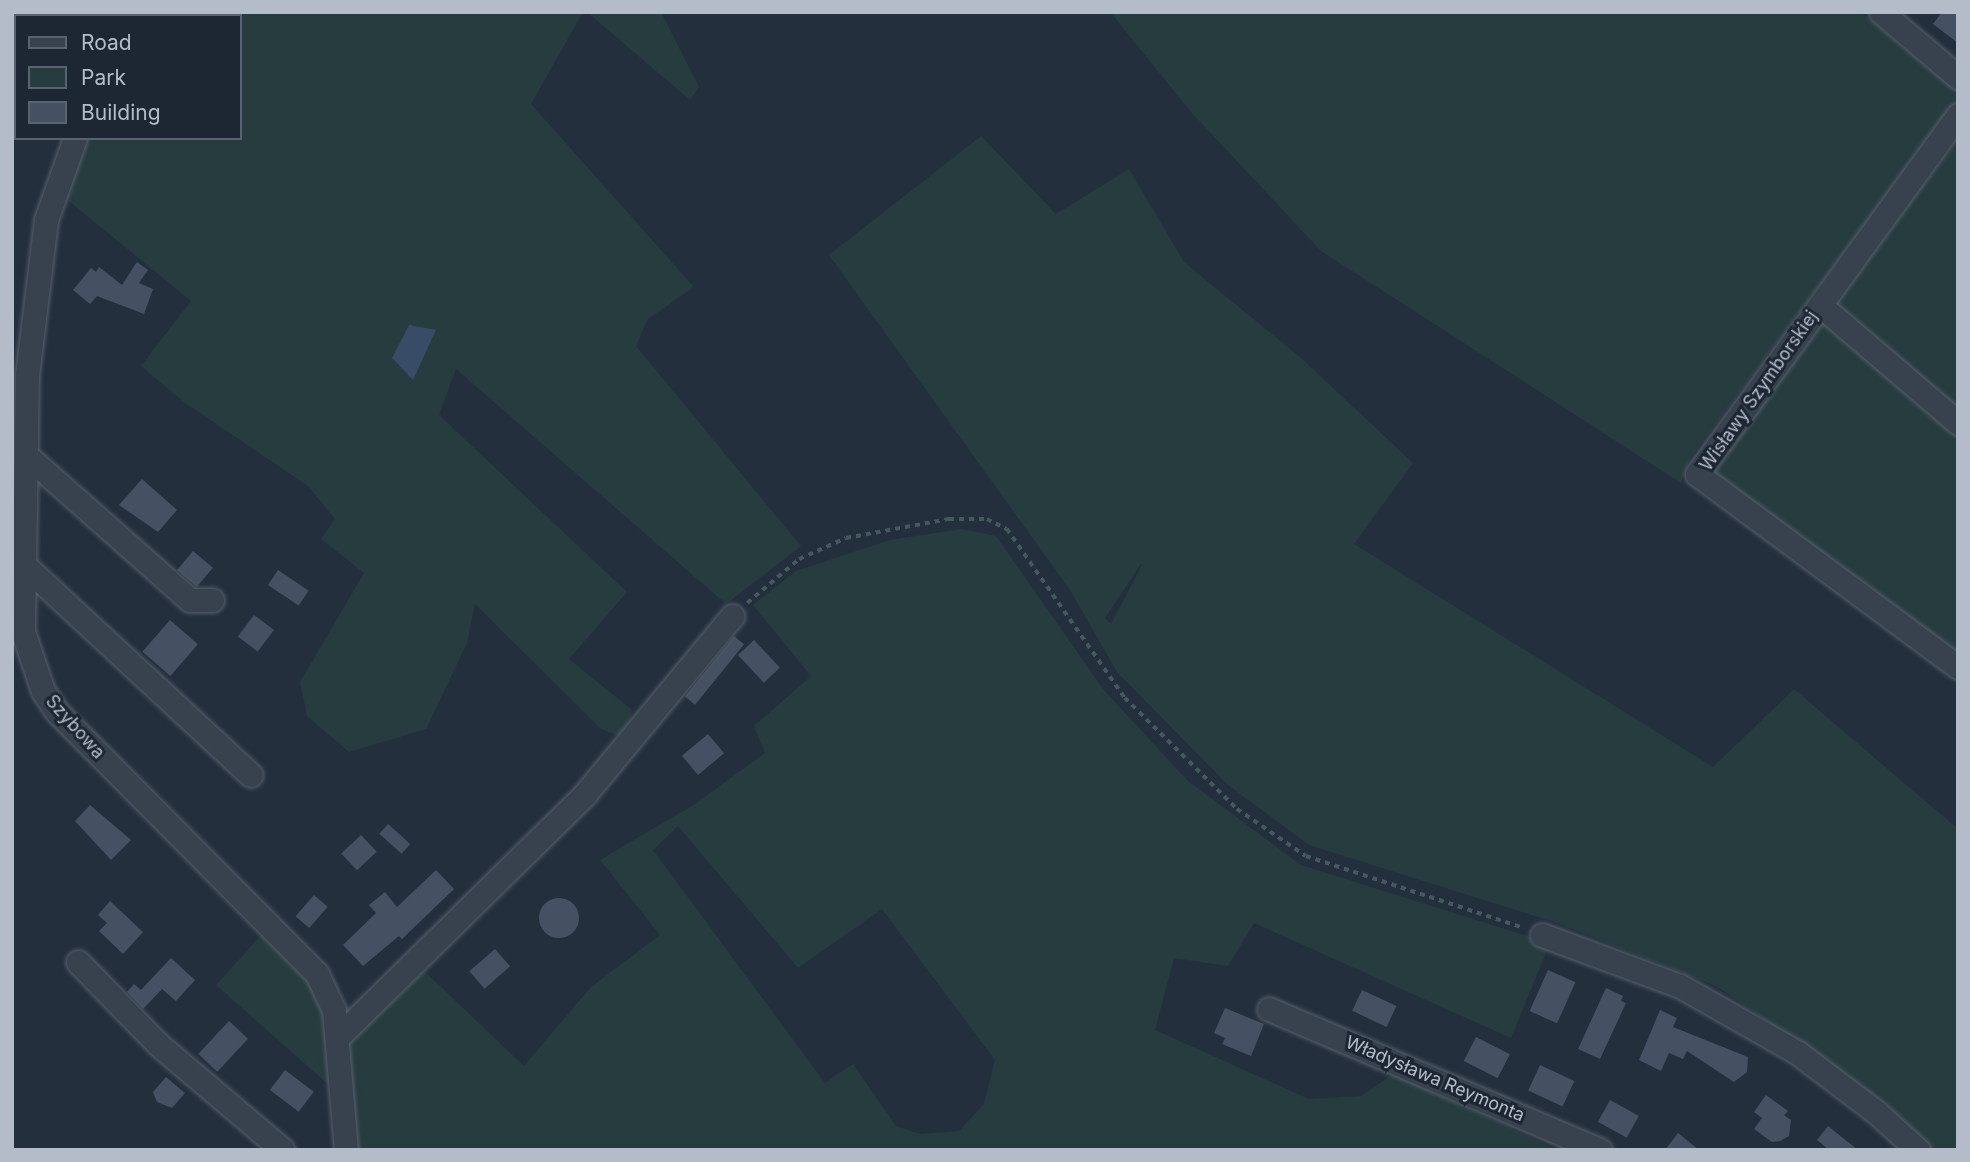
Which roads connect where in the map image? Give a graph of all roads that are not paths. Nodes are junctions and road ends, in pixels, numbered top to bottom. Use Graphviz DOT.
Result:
graph roads {
  1 [pos="1881,12"];
  2 [pos="1958,77"];
  3 [pos="1958,115"];
  4 [pos="74,140"];
  5 [pos="1819,305"];
  6 [pos="1958,423"];
  7 [pos="26,455"];
  8 [pos="24,565"];
  9 [pos="212,600"];
  10 [pos="732,616"];
  11 [pos="1958,667"];
  12 [pos="251,775"];
  13 [pos="1542,935"];
  14 [pos="78,962"];
  15 [pos="1269,1009"];
  16 [pos="338,1037"];
  17 [pos="283,1150"];
  18 [pos="346,1150"];
  19 [pos="1600,1150"];
  20 [pos="1918,1150"];
  1 -- 2 [label="street"];
  3 -- 5 [label="street, Wisławy Szymborskiej"];
  4 -- 7 [label="street, Szybowa"];
  5 -- 6 [label="street"];
  5 -- 11 [label="street, Wisławy Szymborskiej"];
  7 -- 8 [label="street, Szybowa"];
  7 -- 9 [label="street"];
  8 -- 12 [label="street"];
  8 -- 16 [label="street, Szybowa"];
  10 -- 16 [label="street"];
  13 -- 20 [label="street"];
  14 -- 17 [label="street"];
  15 -- 19 [label="street, Władysława Reymonta"];
  16 -- 18 [label="street, Szybowa"];
}
